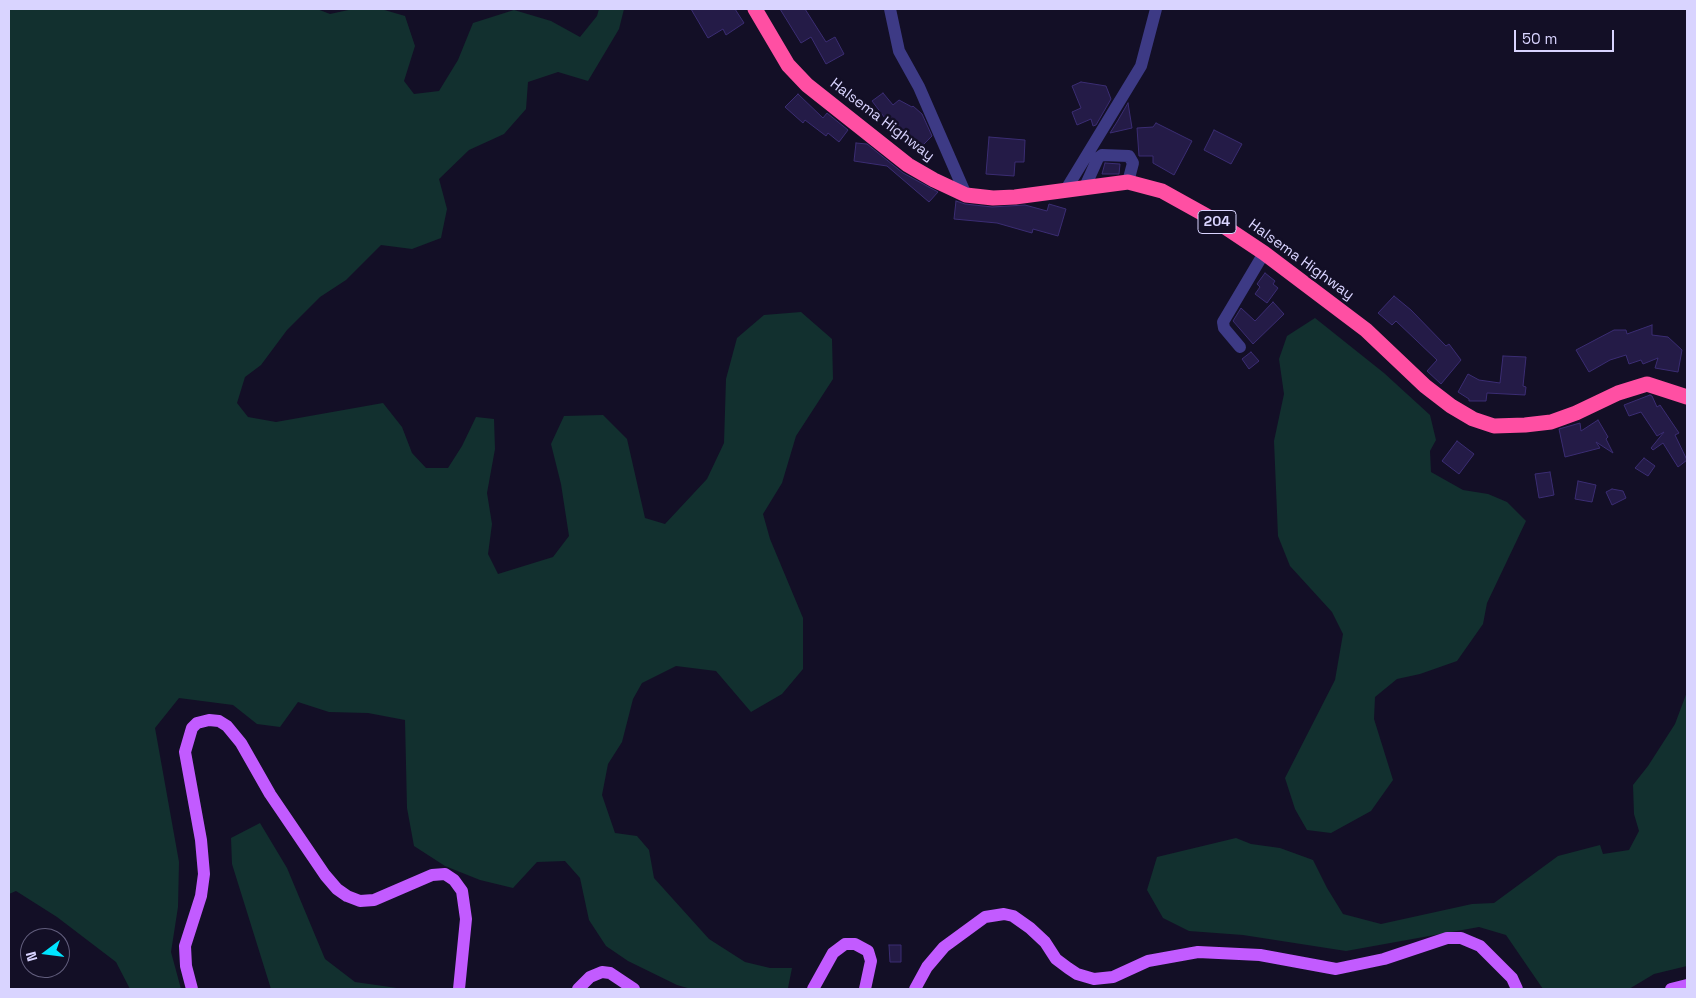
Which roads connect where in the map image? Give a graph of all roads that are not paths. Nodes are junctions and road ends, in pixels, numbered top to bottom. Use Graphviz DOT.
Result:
graph roads {
  1 [pos="755,9"];
  2 [pos="890,9"];
  3 [pos="1156,9"];
  4 [pos="1128,182"];
  5 [pos="1084,188"];
  6 [pos="1065,191"];
  7 [pos="966,195"];
  8 [pos="1264,253"];
  9 [pos="1240,347"];
  10 [pos="1687,397"];
  11 [pos="1687,986"];
  12 [pos="192,989"];
  13 [pos="459,989"];
  14 [pos="578,989"];
  15 [pos="634,989"];
  16 [pos="813,989"];
  17 [pos="865,989"];
  18 [pos="915,989"];
  19 [pos="1517,989"];
  20 [pos="1672,989"];
  1 -- 7 [label="highway, Halsema Highway / 204"];
  2 -- 7 [label="street"];
  3 -- 6 [label="street"];
  4 -- 5 [label="highway, Halsema Highway / 204"];
  4 -- 5 [label="street"];
  4 -- 8 [label="highway, Halsema Highway / 204"];
  5 -- 6 [label="highway, Halsema Highway / 204"];
  6 -- 7 [label="highway, Halsema Highway / 204"];
  8 -- 9 [label="street"];
  8 -- 10 [label="highway, Halsema Highway / 204"];
  11 -- 20 [label="main road"];
  12 -- 13 [label="main road"];
  14 -- 15 [label="main road"];
  16 -- 17 [label="main road"];
  18 -- 19 [label="main road"];
}
